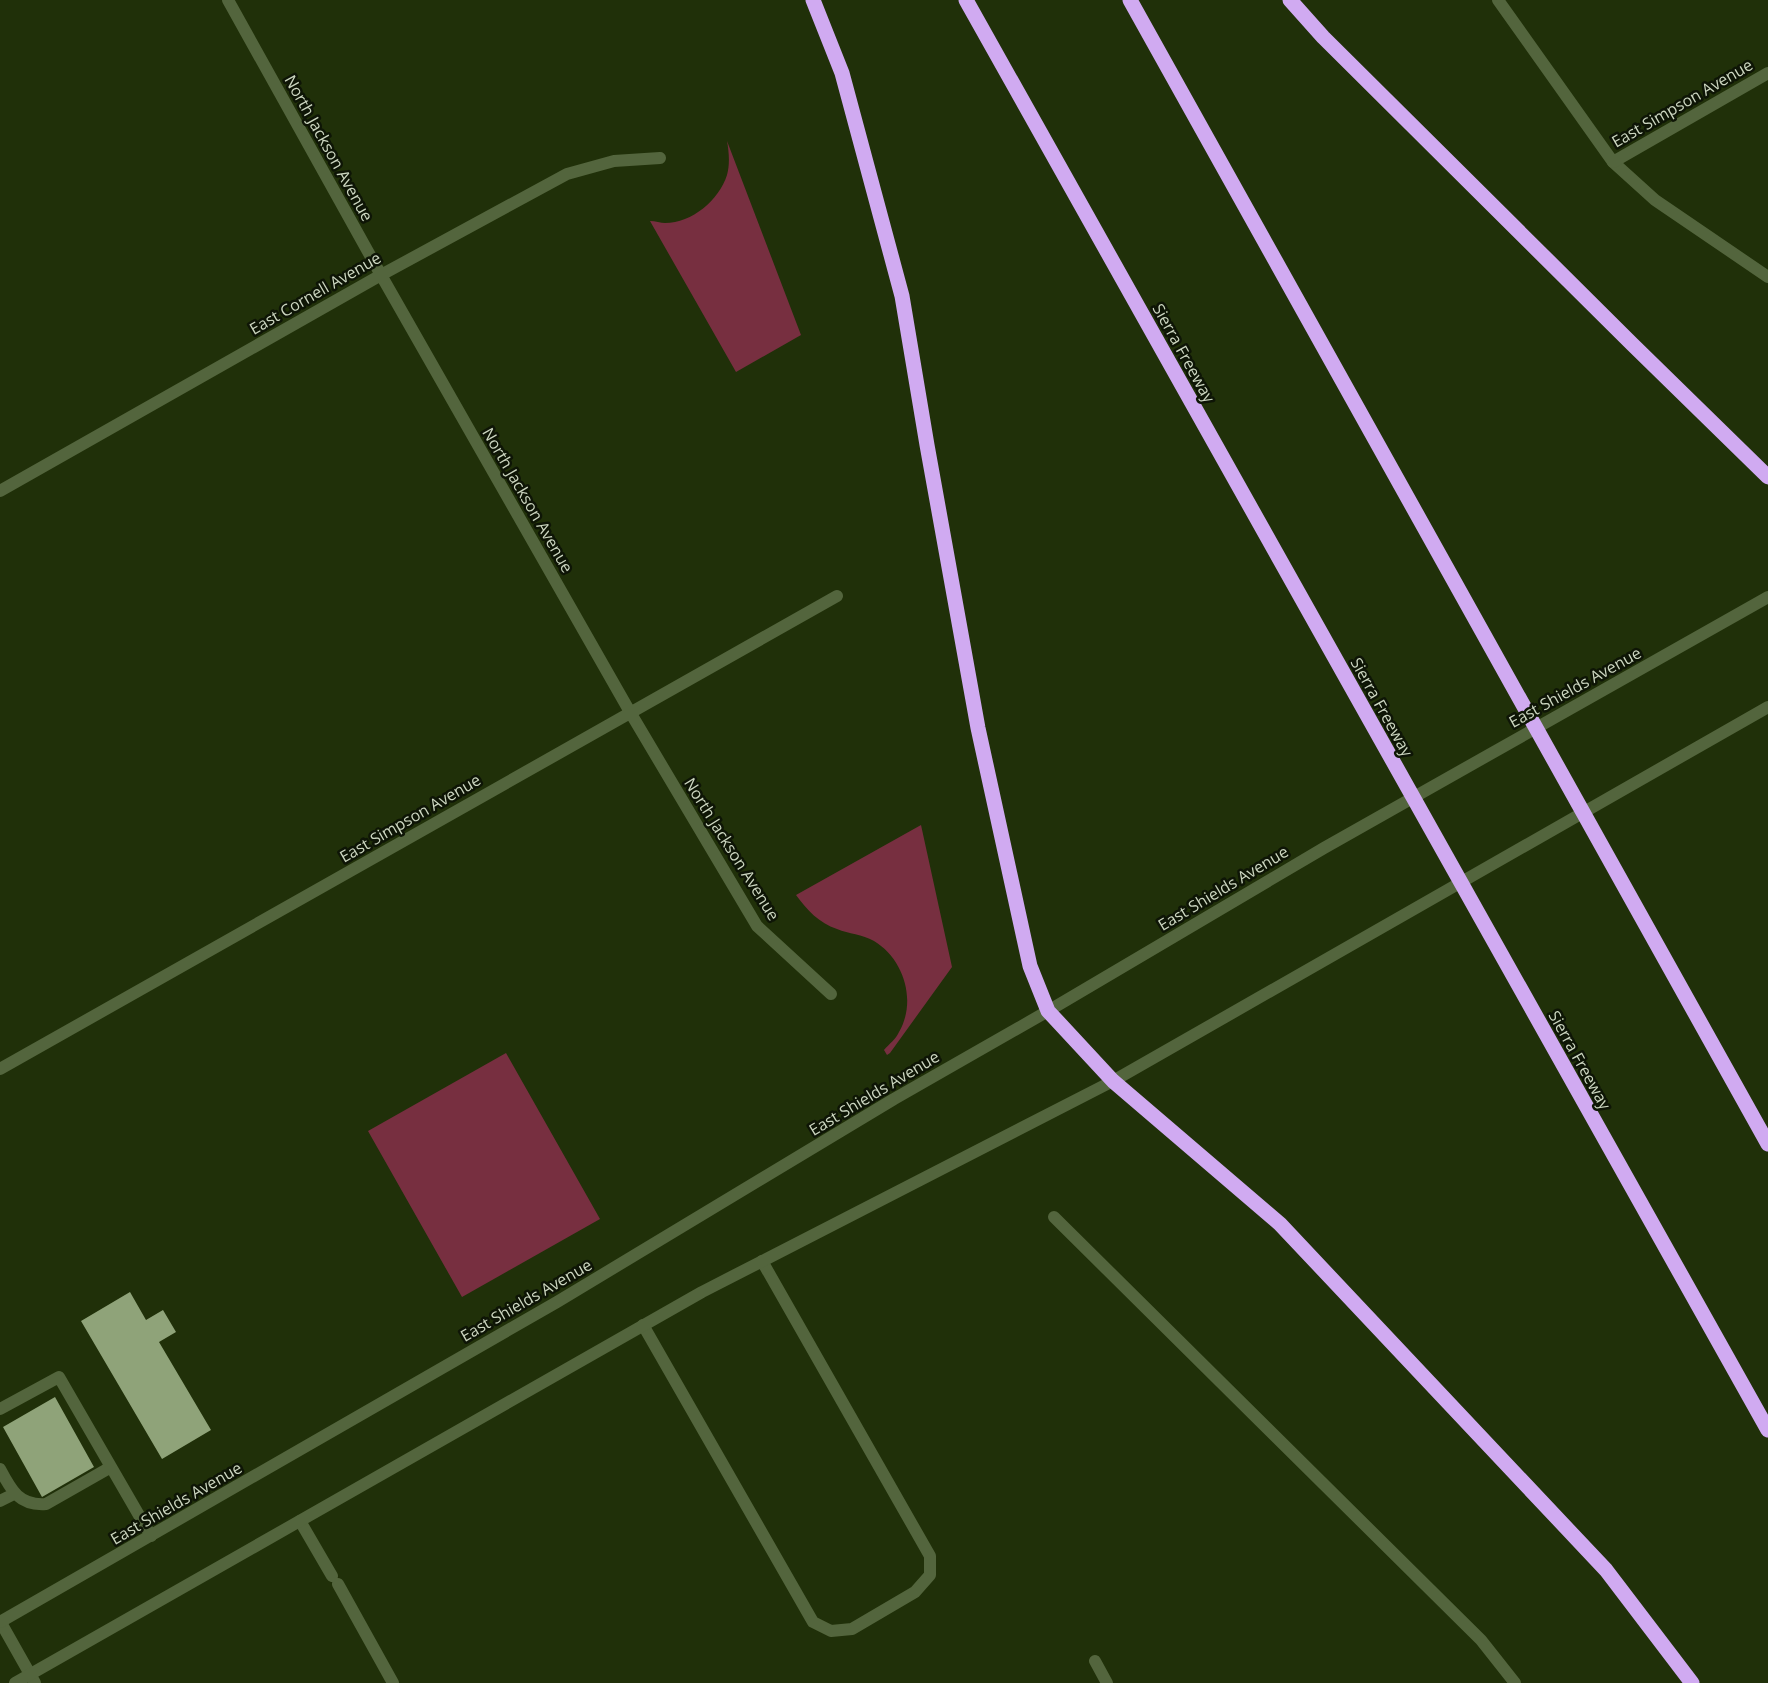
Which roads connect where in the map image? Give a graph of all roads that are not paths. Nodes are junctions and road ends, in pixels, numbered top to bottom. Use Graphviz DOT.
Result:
graph roads {
  1 [pos="228,0"];
  2 [pos="813,0"];
  3 [pos="966,0"];
  4 [pos="1130,0"];
  5 [pos="1290,0"];
  6 [pos="1498,0"];
  7 [pos="1768,73"];
  8 [pos="660,158"];
  9 [pos="1613,162"];
  10 [pos="381,274"];
  11 [pos="1768,277"];
  12 [pos="1768,477"];
  13 [pos="0,491"];
  14 [pos="837,596"];
  15 [pos="1768,597"];
  16 [pos="1768,707"];
  17 [pos="630,712"];
  18 [pos="831,994"];
  19 [pos="1048,1011"];
  20 [pos="0,1069"];
  21 [pos="1113,1082"];
  22 [pos="1768,1144"];
  23 [pos="1054,1217"];
  24 [pos="762,1261"];
  25 [pos="643,1325"];
  26 [pos="0,1409"];
  27 [pos="1768,1430"];
  28 [pos="111,1467"];
  29 [pos="0,1469"];
  30 [pos="14,1494"];
  31 [pos="0,1501"];
  32 [pos="300,1520"];
  33 [pos="151,1536"];
  34 [pos="0,1622"];
  35 [pos="1095,1661"];
  36 [pos="32,1679"];
  37 [pos="16,1683"];
  38 [pos="393,1683"];
  39 [pos="1107,1683"];
  40 [pos="1515,1683"];
  41 [pos="1692,1683"];
  1 -- 10 [label="main road, North Jackson Avenue"];
  2 -- 19 [label="highway"];
  3 -- 27 [label="highway, Sierra Freeway"];
  4 -- 22 [label="highway"];
  5 -- 12 [label="highway"];
  6 -- 9 [label="main road"];
  7 -- 9 [label="main road, East Simpson Avenue"];
  8 -- 10 [label="main road, East Cornell Avenue"];
  9 -- 11 [label="main road"];
  10 -- 13 [label="main road, East Cornell Avenue"];
  10 -- 17 [label="main road, North Jackson Avenue"];
  14 -- 17 [label="main road, East Simpson Avenue"];
  15 -- 19 [label="main road, East Shields Avenue"];
  16 -- 21 [label="main road"];
  17 -- 18 [label="main road, North Jackson Avenue"];
  17 -- 20 [label="main road, East Simpson Avenue"];
  19 -- 21 [label="highway"];
  19 -- 33 [label="main road, East Shields Avenue"];
  21 -- 24 [label="main road"];
  21 -- 41 [label="highway"];
  23 -- 40 [label="main road"];
  24 -- 25 [label="main road"];
  24 -- 25 [label="main road"];
  25 -- 32 [label="main road"];
  26 -- 28 [label="main road"];
  28 -- 30 [label="main road"];
  28 -- 33 [label="main road"];
  29 -- 30 [label="main road"];
  30 -- 31 [label="main road"];
  32 -- 36 [label="main road"];
  32 -- 38 [label="main road"];
  33 -- 34 [label="main road, East Shields Avenue"];
  34 -- 36 [label="main road"];
  35 -- 39 [label="main road"];
  36 -- 37 [label="main road"];
}
